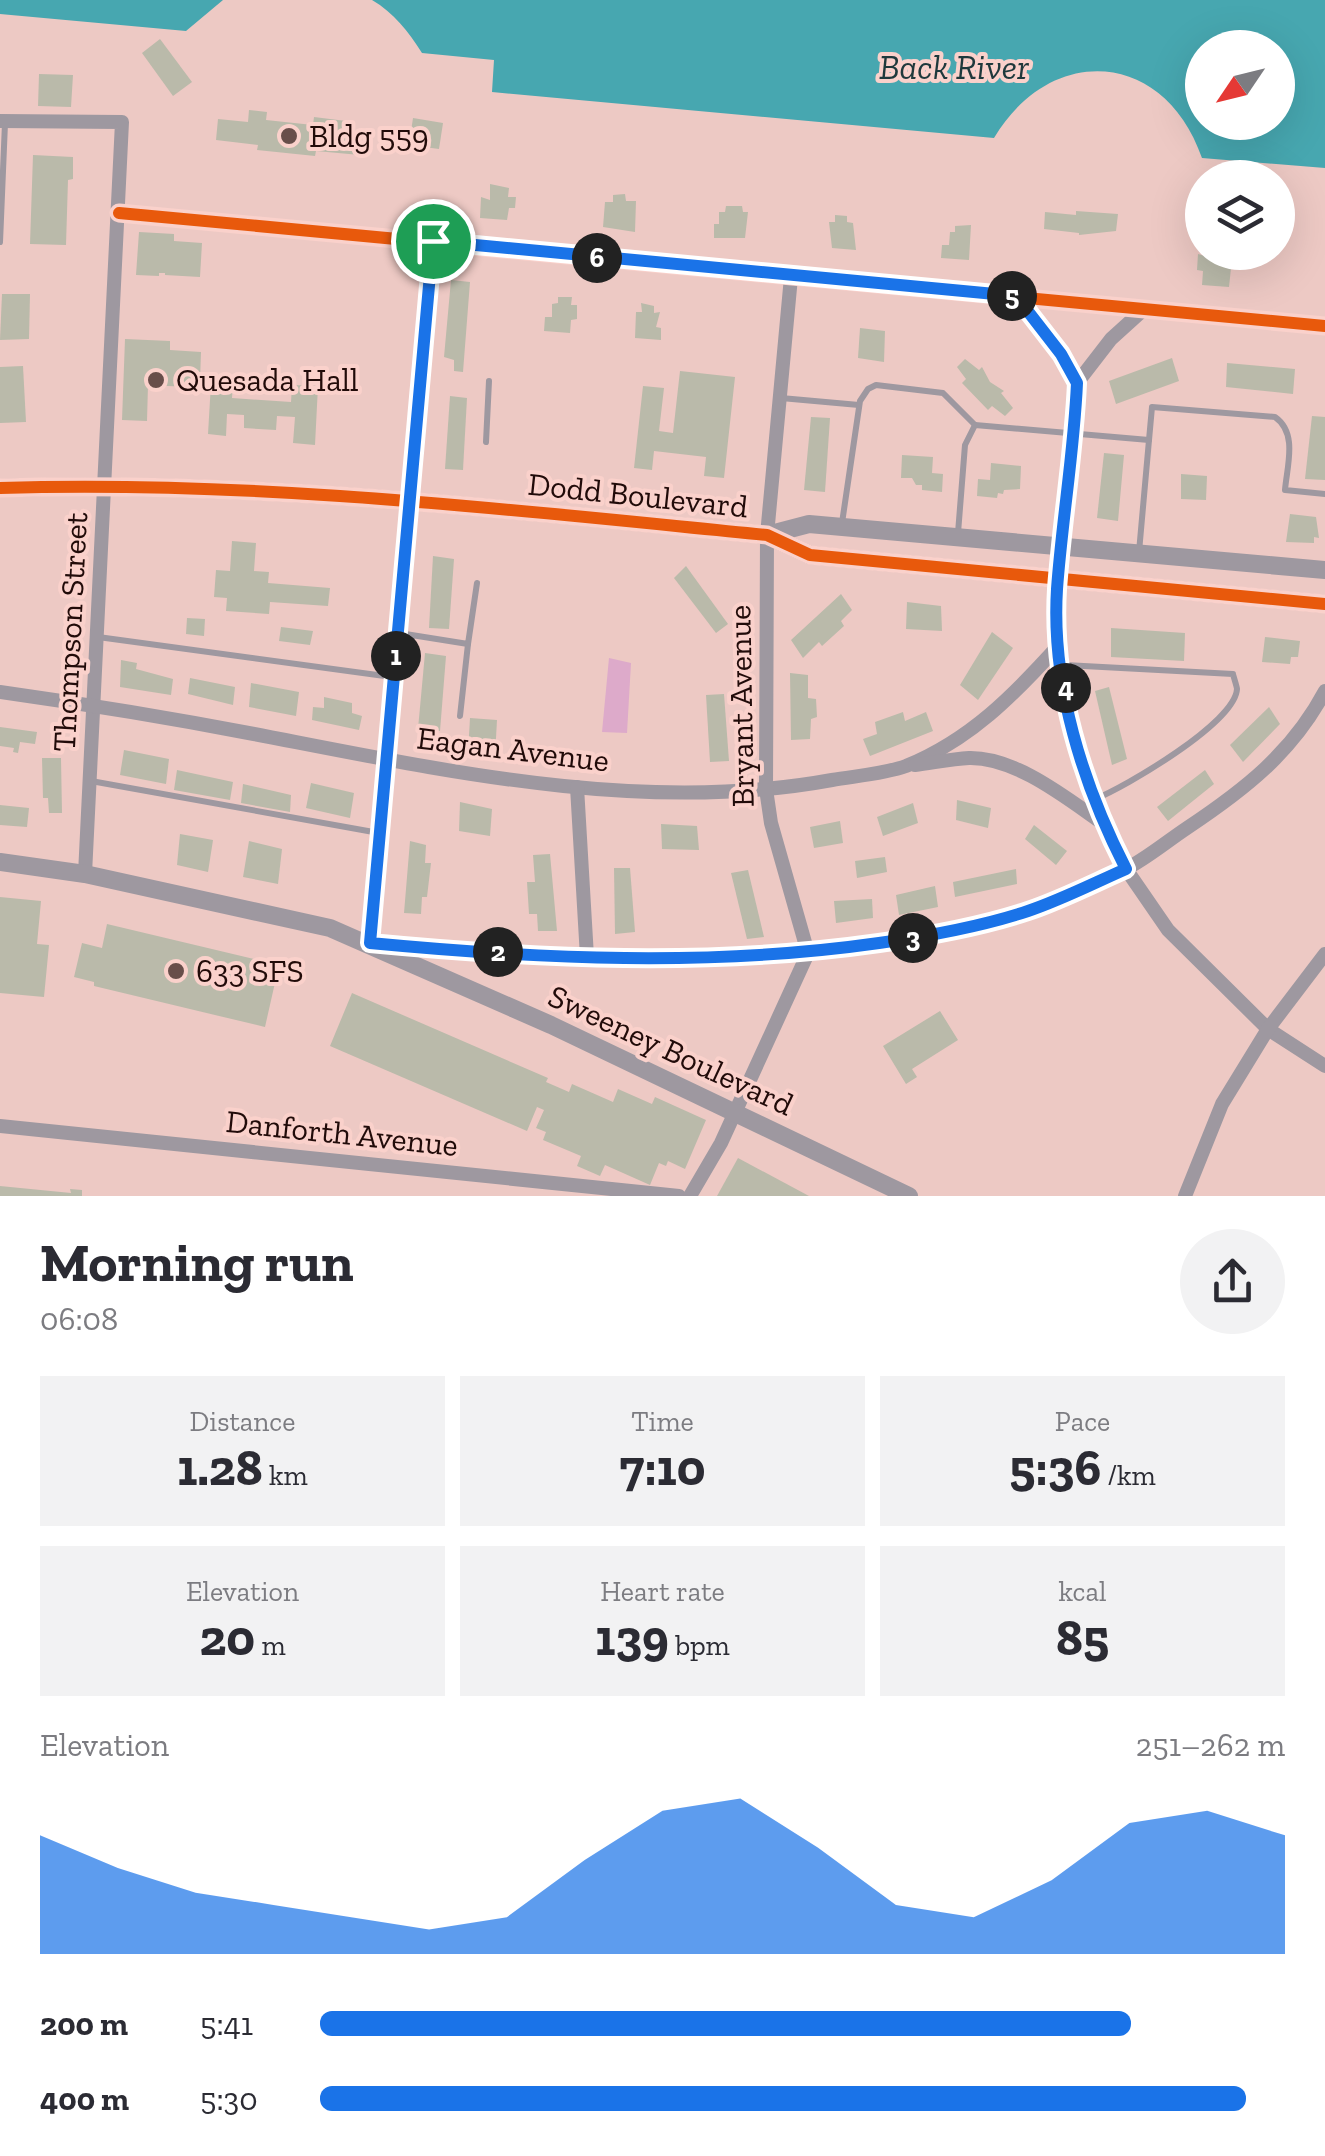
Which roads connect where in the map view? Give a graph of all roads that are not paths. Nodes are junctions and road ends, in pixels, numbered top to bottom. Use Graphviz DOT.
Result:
graph roads {
  1 [pos="3,122"];
  2 [pos="2,174"];
  3 [pos="1,213"];
  4 [pos="119,213"];
  5 [pos="433,241"];
  6 [pos="0,242"];
  7 [pos="791,278"];
  8 [pos="1016,296"];
  9 [pos="1143,310"];
  10 [pos="1325,326"];
  11 [pos="489,380"];
  12 [pos="1077,383"];
  13 [pos="780,398"];
  14 [pos="859,405"];
  15 [pos="975,424"];
  16 [pos="1073,436"];
  17 [pos="1148,440"];
  18 [pos="486,442"];
  19 [pos="105,485"];
  20 [pos="0,488"];
  21 [pos="1325,494"];
  22 [pos="412,499"];
  23 [pos="841,527"];
  24 [pos="767,536"];
  25 [pos="958,537"];
  26 [pos="1062,546"];
  27 [pos="1139,553"];
  28 [pos="1325,570"];
  29 [pos="1058,579"];
  30 [pos="477,583"];
  31 [pos="1325,604"];
  32 [pos="398,633"];
  33 [pos="98,638"];
  34 [pos="468,644"];
  35 [pos="1059,645"];
  36 [pos="1062,665"];
  37 [pos="394,678"];
  38 [pos="1325,691"];
  39 [pos="0,692"];
  40 [pos="95,705"];
  41 [pos="460,716"];
  42 [pos="385,761"];
  43 [pos="904,767"];
  44 [pos="90,781"];
  45 [pos="577,787"];
  46 [pos="766,789"];
  47 [pos="1094,800"];
  48 [pos="1103,824"];
  49 [pos="380,833"];
  50 [pos="0,862"];
  51 [pos="1126,869"];
  52 [pos="85,874"];
  53 [pos="370,943"];
  54 [pos="808,953"];
  55 [pos="1325,954"];
  56 [pos="587,957"];
  57 [pos="1268,1029"];
  58 [pos="1325,1066"];
  59 [pos="733,1113"];
  60 [pos="0,1126"];
  61 [pos="679,1196"];
  62 [pos="690,1196"];
  63 [pos="909,1196"];
  64 [pos="1185,1196"];
  1 -- 2 [label="lane"];
  1 -- 4 [label="street, Thompson Street"];
  2 -- 3 [label="lane"];
  3 -- 6 [label="lane"];
  4 -- 5 [label="street"];
  4 -- 19 [label="street, Thompson Street"];
  5 -- 7 [label="street"];
  5 -- 22 [label="street"];
  7 -- 8 [label="street"];
  7 -- 13 [label="street, Bryant Avenue"];
  8 -- 9 [label="street"];
  8 -- 12 [label="street"];
  9 -- 10 [label="street"];
  9 -- 12 [label="street"];
  11 -- 18 [label="lane"];
  12 -- 16 [label="street"];
  13 -- 14 [label="lane"];
  13 -- 24 [label="street, Bryant Avenue"];
  14 -- 15 [label="lane"];
  14 -- 23 [label="lane"];
  15 -- 16 [label="lane"];
  15 -- 25 [label="lane"];
  16 -- 17 [label="lane"];
  16 -- 26 [label="street"];
  17 -- 21 [label="lane"];
  17 -- 27 [label="lane"];
  19 -- 20 [label="street, Dodd Boulevard"];
  19 -- 22 [label="street, Dodd Boulevard"];
  19 -- 33 [label="street, Thompson Street"];
  22 -- 24 [label="street, Dodd Boulevard"];
  22 -- 32 [label="street"];
  23 -- 24 [label="street, Dodd Boulevard"];
  23 -- 25 [label="street, Dodd Boulevard"];
  24 -- 29 [label="street, Dodd Boulevard"];
  24 -- 46 [label="street, Bryant Avenue"];
  25 -- 26 [label="street, Dodd Boulevard"];
  26 -- 27 [label="street, Dodd Boulevard"];
  26 -- 29 [label="street"];
  27 -- 28 [label="street, Dodd Boulevard"];
  29 -- 31 [label="street, Dodd Boulevard"];
  29 -- 35 [label="street"];
  30 -- 34 [label="lane"];
  32 -- 34 [label="lane"];
  32 -- 37 [label="street"];
  33 -- 37 [label="lane"];
  33 -- 40 [label="street, Thompson Street"];
  34 -- 41 [label="lane"];
  35 -- 36 [label="street"];
  35 -- 43 [label="street, Eagan Avenue"];
  36 -- 47 [label="street"];
  36 -- 47 [label="lane"];
  37 -- 42 [label="street"];
  38 -- 51 [label="street"];
  39 -- 40 [label="street, Eagan Avenue"];
  40 -- 42 [label="street, Eagan Avenue"];
  40 -- 44 [label="street, Thompson Street"];
  42 -- 45 [label="street, Eagan Avenue"];
  42 -- 49 [label="street"];
  43 -- 46 [label="street, Eagan Avenue"];
  43 -- 48 [label="street, Eagan Avenue"];
  44 -- 49 [label="lane"];
  44 -- 52 [label="street, Thompson Street"];
  45 -- 46 [label="street, Eagan Avenue"];
  45 -- 56 [label="street"];
  46 -- 54 [label="street, Bryant Avenue"];
  47 -- 48 [label="street"];
  48 -- 51 [label="street"];
  49 -- 53 [label="street"];
  50 -- 52 [label="street, Sweeney Boulevard"];
  51 -- 54 [label="street"];
  51 -- 57 [label="street"];
  52 -- 53 [label="street, Sweeney Boulevard"];
  53 -- 56 [label="street"];
  53 -- 59 [label="street, Sweeney Boulevard"];
  54 -- 56 [label="street"];
  54 -- 59 [label="street"];
  55 -- 57 [label="street"];
  57 -- 58 [label="street"];
  57 -- 64 [label="street"];
  59 -- 62 [label="street"];
  59 -- 63 [label="street, Sweeney Boulevard"];
  60 -- 61 [label="street, Danforth Avenue"];
}
